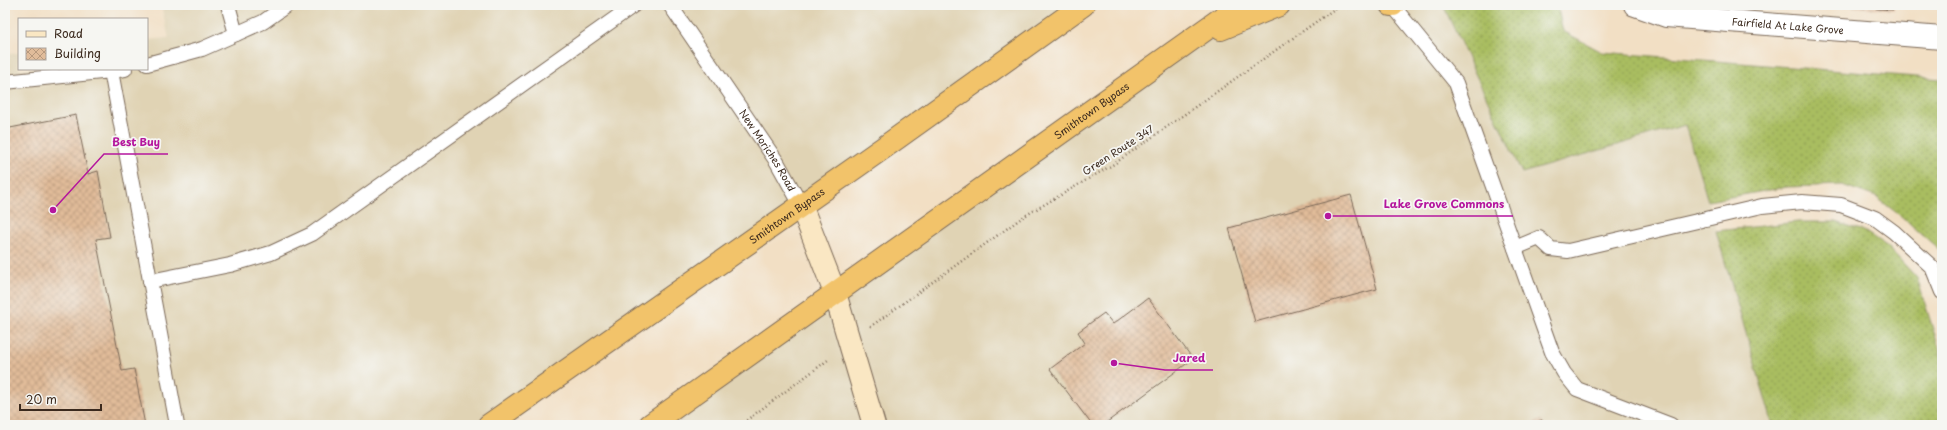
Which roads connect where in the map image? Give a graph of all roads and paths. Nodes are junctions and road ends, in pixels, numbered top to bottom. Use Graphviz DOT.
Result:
graph roads {
  1 [pos="228,5"];
  2 [pos="287,5"];
  3 [pos="634,5"];
  4 [pos="670,5"];
  5 [pos="1083,5"];
  6 [pos="1240,5"];
  7 [pos="1279,5"];
  8 [pos="1340,5"];
  9 [pos="1393,5"];
  10 [pos="1635,5"];
  11 [pos="236,34"];
  12 [pos="1942,38"];
  13 [pos="1180,47"];
  14 [pos="148,64"];
  15 [pos="118,70"];
  16 [pos="5,82"];
  17 [pos="801,205"];
  18 [pos="1516,248"];
  19 [pos="150,281"];
  20 [pos="1942,292"];
  21 [pos="835,294"];
  22 [pos="902,303"];
  23 [pos="779,397"];
  24 [pos="177,425"];
  25 [pos="489,425"];
  26 [pos="650,425"];
  27 [pos="740,425"];
  28 [pos="874,425"];
  29 [pos="1671,425"];
  1 -- 11 [label="lane"];
  2 -- 11 [label="lane"];
  3 -- 19 [label="lane"];
  4 -- 17 [label="lane, New Moriches Road"];
  5 -- 17 [label="highway, Smithtown Bypass"];
  6 -- 13 [label="highway, Smithtown Bypass"];
  7 -- 13 [label="highway"];
  8 -- 22 [label="path, Green Route 347"];
  9 -- 18 [label="lane"];
  10 -- 12 [label="street, Fairfield At Lake Grove"];
  11 -- 14 [label="lane"];
  13 -- 21 [label="highway, Smithtown Bypass"];
  15 -- 16 [label="lane"];
  15 -- 19 [label="lane"];
  17 -- 21 [label="main road, New Moriches Road"];
  17 -- 25 [label="highway, Smithtown Bypass"];
  18 -- 20 [label="lane"];
  18 -- 29 [label="lane"];
  19 -- 24 [label="lane"];
  21 -- 26 [label="highway, Smithtown Bypass"];
  21 -- 28 [label="main road, New Moriches Road"];
  23 -- 27 [label="path"];
}
